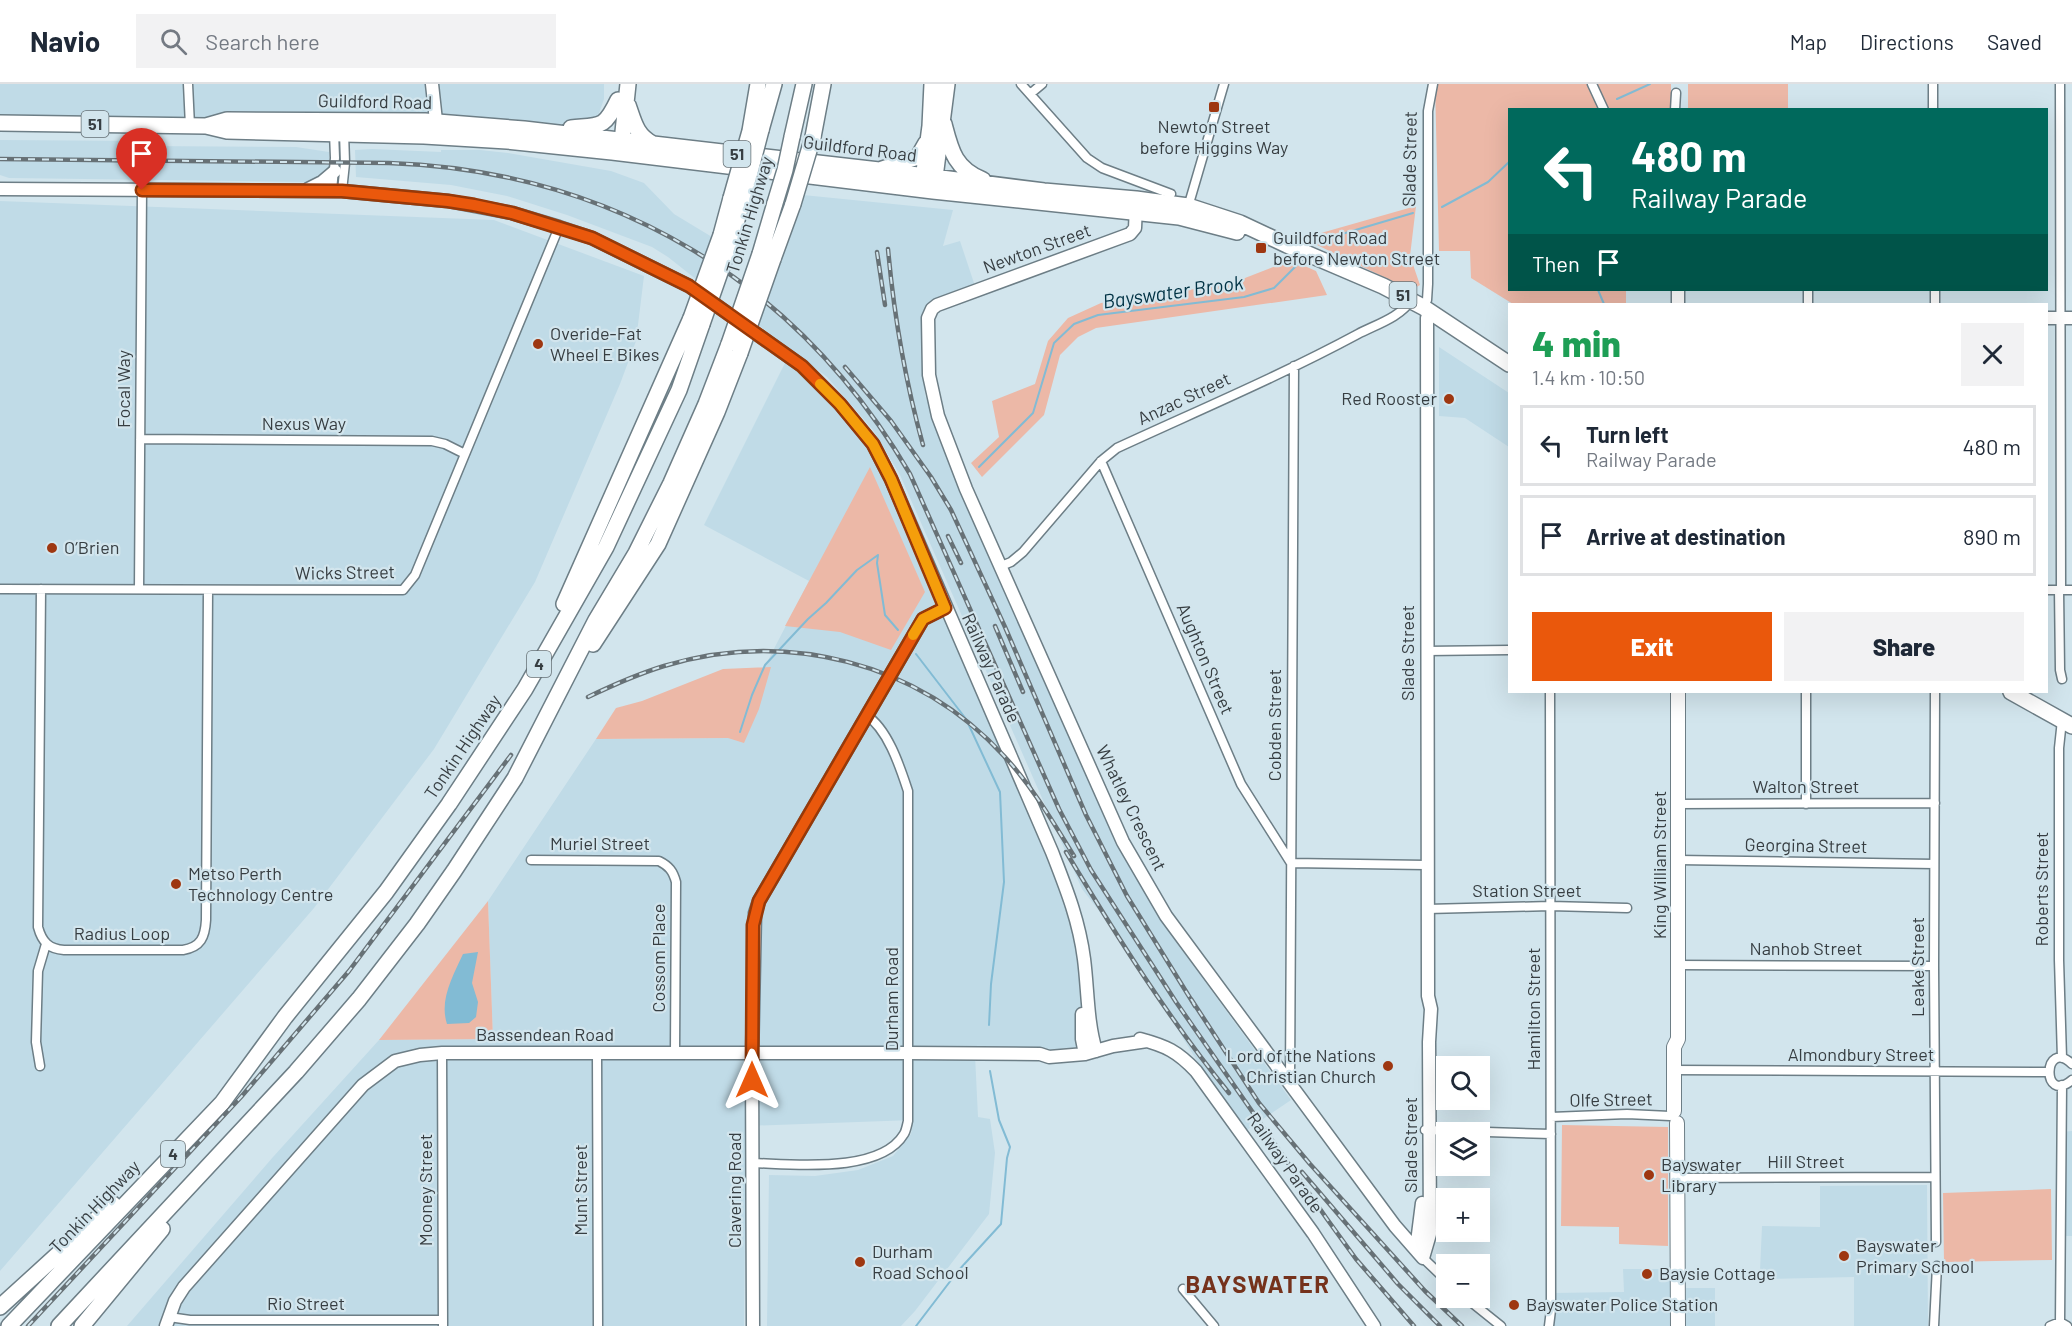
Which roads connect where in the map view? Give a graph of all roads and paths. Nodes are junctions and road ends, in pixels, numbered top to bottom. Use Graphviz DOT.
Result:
graph roads {
  1 [pos="188,84"];
  2 [pos="758,84"];
  3 [pos="774,84"];
  4 [pos="804,84"];
  5 [pos="823,84"];
  6 [pos="932,84"];
  7 [pos="946,84"];
  8 [pos="1021,84"];
  9 [pos="1042,84"];
  10 [pos="1224,84"];
  11 [pos="1433,84"];
  12 [pos="1592,84"];
  13 [pos="1933,84"];
  14 [pos="2060,84"];
  15 [pos="432,88"];
  16 [pos="622,91"];
  17 [pos="1676,93"];
  18 [pos="1030,94"];
  19 [pos="1603,108"];
  20 [pos="1675,108"];
  21 [pos="1933,108"];
  22 [pos="941,116"];
  23 [pos="0,123"];
  24 [pos="189,126"];
  25 [pos="339,126"];
  26 [pos="431,129"];
  27 [pos="544,131"];
  28 [pos="755,131"];
  29 [pos="928,137"];
  30 [pos="654,144"];
  31 [pos="618,147"];
  32 [pos="879,170"];
  33 [pos="335,171"];
  34 [pos="928,184"];
  35 [pos="998,185"];
  36 [pos="0,189"];
  37 [pos="142,190"];
  38 [pos="304,191"];
  39 [pos="337,191"];
  40 [pos="1171,194"];
  41 [pos="1136,206"];
  42 [pos="1187,212"];
  43 [pos="559,227"];
  44 [pos="767,257"];
  45 [pos="1422,306"];
  46 [pos="928,318"];
  47 [pos="2048,318"];
  48 [pos="2066,318"];
  49 [pos="1508,363"];
  50 [pos="1294,366"];
  51 [pos="140,439"];
  52 [pos="465,454"];
  53 [pos="1101,461"];
  54 [pos="1001,566"];
  55 [pos="0,589"];
  56 [pos="41,589"];
  57 [pos="139,589"];
  58 [pos="208,590"];
  59 [pos="2048,590"];
  60 [pos="2060,590"];
  61 [pos="2072,590"];
  62 [pos="945,608"];
  63 [pos="1508,650"];
  64 [pos="1426,651"];
  65 [pos="2062,679"];
  66 [pos="1550,693"];
  67 [pos="1678,693"];
  68 [pos="1806,693"];
  69 [pos="1935,693"];
  70 [pos="2013,693"];
  71 [pos="866,716"];
  72 [pos="2067,723"];
  73 [pos="1935,803"];
  74 [pos="1678,804"];
  75 [pos="1806,804"];
  76 [pos="531,860"];
  77 [pos="1678,860"];
  78 [pos="1292,863"];
  79 [pos="1934,864"];
  80 [pos="1426,865"];
  81 [pos="668,866"];
  82 [pos="1550,906"];
  83 [pos="1627,908"];
  84 [pos="1427,909"];
  85 [pos="46,944"];
  86 [pos="1678,965"];
  87 [pos="1934,966"];
  88 [pos="285,1017"];
  89 [pos="1089,1049"];
  90 [pos="675,1052"];
  91 [pos="441,1053"];
  92 [pos="752,1053"];
  93 [pos="908,1053"];
  94 [pos="597,1054"];
  95 [pos="2062,1058"];
  96 [pos="2072,1064"];
  97 [pos="40,1066"];
  98 [pos="1678,1070"];
  99 [pos="1935,1072"];
  100 [pos="2048,1072"];
  101 [pos="2072,1080"];
  102 [pos="1290,1083"];
  103 [pos="2062,1085"];
  104 [pos="1676,1116"];
  105 [pos="1551,1117"];
  106 [pos="248,1121"];
  107 [pos="1428,1131"];
  108 [pos="1551,1134"];
  109 [pos="753,1163"];
  110 [pos="1935,1177"];
  111 [pos="1678,1178"];
  112 [pos="1936,1242"];
  113 [pos="1420,1254"];
  114 [pos="1936,1266"];
  115 [pos="1436,1270"];
  116 [pos="1183,1289"];
  117 [pos="0,1307"];
  118 [pos="1478,1308"];
  119 [pos="168,1321"];
  120 [pos="303,1323"];
  121 [pos="443,1323"];
  122 [pos="2063,1324"];
  123 [pos="9,1326"];
  124 [pos="59,1326"];
  125 [pos="82,1326"];
  126 [pos="598,1326"];
  127 [pos="753,1326"];
  128 [pos="1214,1326"];
  129 [pos="1374,1326"];
  130 [pos="1501,1326"];
  131 [pos="1549,1326"];
  132 [pos="1678,1326"];
  133 [pos="1934,1326"];
  134 [pos="2050,1326"];
  1 -- 24 [label="street"];
  2 -- 28 [label="highway"];
  3 -- 28 [label="highway, Tonkin Highway / 4"];
  4 -- 44 [label="highway, Tonkin Highway / 4, bridge"];
  5 -- 44 [label="highway, bridge"];
  6 -- 29 [label="highway"];
  7 -- 22 [label="highway"];
  8 -- 18 [label="street"];
  9 -- 18 [label="street"];
  10 -- 42 [label="street"];
  11 -- 45 [label="street, Slade Street"];
  12 -- 19 [label="street"];
  13 -- 21 [label="street"];
  14 -- 48 [label="street"];
  15 -- 26 [label="street"];
  16 -- 27 [label="highway"];
  16 -- 30 [label="highway"];
  16 -- 31 [label="highway"];
  17 -- 20 [label="street"];
  18 -- 40 [label="street"];
  22 -- 34 [label="highway"];
  22 -- 35 [label="highway"];
  23 -- 24 [label="highway, Guildford Road / 51"];
  24 -- 25 [label="highway, Guildford Road / 51"];
  25 -- 26 [label="highway, Guildford Road / 51"];
  25 -- 33 [label="street"];
  25 -- 39 [label="street"];
  26 -- 27 [label="highway, Guildford Road / 51"];
  26 -- 31 [label="highway, Guildford Road / 51"];
  27 -- 31 [label="highway, Guildford Road / 51"];
  28 -- 88 [label="highway, Tonkin Highway / 4, bridge"];
  29 -- 32 [label="highway"];
  29 -- 34 [label="highway"];
  30 -- 31 [label="highway, Guildford Road / 51"];
  30 -- 32 [label="highway, Guildford Road / 51"];
  31 -- 34 [label="highway, Guildford Road / 51"];
  32 -- 34 [label="highway, Guildford Road / 51"];
  33 -- 38 [label="street"];
  33 -- 39 [label="street"];
  34 -- 35 [label="highway, Guildford Road / 51"];
  34 -- 41 [label="highway, Guildford Road / 51"];
  35 -- 41 [label="highway, Guildford Road / 51"];
  36 -- 37 [label="street, Railway Parade"];
  37 -- 38 [label="street, Railway Parade"];
  37 -- 51 [label="street, Focal Way"];
  38 -- 39 [label="street, Railway Parade"];
  39 -- 43 [label="street, Railway Parade"];
  41 -- 42 [label="highway, Guildford Road / 51"];
  41 -- 46 [label="street, Newton Street"];
  42 -- 45 [label="highway, Guildford Road / 51"];
  43 -- 52 [label="street, Wicks Street"];
  43 -- 62 [label="street, Railway Parade"];
  44 -- 106 [label="highway, Tonkin Highway / 4, bridge"];
  45 -- 49 [label="highway, Guildford Road / 51"];
  45 -- 50 [label="street, Anzac Street"];
  45 -- 64 [label="street, Slade Street"];
  46 -- 54 [label="street, Whatley Crescent"];
  47 -- 48 [label="street"];
  48 -- 60 [label="street"];
  50 -- 53 [label="street, Anzac Street"];
  50 -- 78 [label="street, Cobden Street"];
  51 -- 52 [label="street, Nexus Way"];
  51 -- 57 [label="street, Focal Way"];
  52 -- 58 [label="street, Wicks Street"];
  53 -- 54 [label="street, Anzac Street"];
  53 -- 78 [label="street, Aughton Street"];
  54 -- 102 [label="street, Whatley Crescent"];
  55 -- 56 [label="street, Wicks Street"];
  56 -- 57 [label="street, Wicks Street"];
  56 -- 85 [label="street"];
  57 -- 58 [label="street, Wicks Street"];
  58 -- 85 [label="street, Radius Loop"];
  59 -- 60 [label="street"];
  60 -- 61 [label="street"];
  60 -- 65 [label="street"];
  62 -- 71 [label="street, Clavering Road"];
  62 -- 89 [label="street, Railway Parade"];
  63 -- 64 [label="street"];
  64 -- 80 [label="street, Slade Street"];
  66 -- 82 [label="street, Hamilton Street"];
  67 -- 74 [label="main road, King William Street"];
  68 -- 75 [label="street"];
  69 -- 73 [label="street, Leake Street"];
  70 -- 72 [label="highway"];
  71 -- 92 [label="street, Clavering Road"];
  71 -- 93 [label="street, Durham Road"];
  72 -- 95 [label="street, Roberts Street"];
  73 -- 75 [label="street, Walton Street"];
  73 -- 79 [label="street, Leake Street"];
  74 -- 75 [label="street, Walton Street"];
  74 -- 77 [label="main road, King William Street"];
  76 -- 81 [label="street, Muriel Street"];
  77 -- 79 [label="street, Georgina Street"];
  77 -- 86 [label="main road, King William Street"];
  78 -- 80 [label="street"];
  78 -- 102 [label="street, Cobden Street"];
  79 -- 87 [label="street, Leake Street"];
  80 -- 84 [label="street, Slade Street"];
  81 -- 90 [label="street, Cossom Place"];
  82 -- 83 [label="street, Station Street"];
  82 -- 84 [label="street, Station Street"];
  82 -- 105 [label="street, Hamilton Street"];
  84 -- 107 [label="street, Slade Street"];
  85 -- 97 [label="street"];
  86 -- 87 [label="street, Nanhob Street"];
  86 -- 98 [label="main road, King William Street"];
  87 -- 99 [label="street, Leake Street"];
  88 -- 117 [label="highway"];
  88 -- 123 [label="highway, Tonkin Highway / 4"];
  89 -- 93 [label="street, Bassendean Road"];
  89 -- 129 [label="street, Railway Parade"];
  90 -- 92 [label="street, Bassendean Road"];
  90 -- 94 [label="street, Bassendean Road"];
  91 -- 94 [label="street, Bassendean Road"];
  91 -- 119 [label="street, Bassendean Road"];
  91 -- 121 [label="street, Mooney Street"];
  92 -- 93 [label="street, Bassendean Road"];
  92 -- 109 [label="street, Clavering Road"];
  93 -- 109 [label="street, Durham Road"];
  94 -- 126 [label="street, Munt Street"];
  95 -- 96 [label="street"];
  95 -- 100 [label="street"];
  98 -- 99 [label="street, Almondbury Street"];
  98 -- 104 [label="main road, King William Street"];
  99 -- 100 [label="street, Almondbury Street"];
  99 -- 110 [label="street, Leake Street"];
  100 -- 103 [label="street"];
  101 -- 103 [label="street"];
  102 -- 113 [label="street, Whatley Crescent"];
  103 -- 122 [label="street"];
  104 -- 105 [label="street, Olfe Street"];
  104 -- 111 [label="main road, King William Street"];
  105 -- 108 [label="street, Hamilton Street"];
  106 -- 124 [label="highway, Tonkin Highway / 4"];
  106 -- 125 [label="highway"];
  107 -- 108 [label="street"];
  107 -- 113 [label="street, Slade Street"];
  108 -- 131 [label="street, Hamilton Street"];
  109 -- 127 [label="street, Clavering Road"];
  110 -- 111 [label="street, Hill Street"];
  110 -- 112 [label="street, Leake Street"];
  111 -- 132 [label="main road, King William Street"];
  113 -- 115 [label="street, Whatley Crescent"];
  114 -- 133 [label="street"];
  116 -- 128 [label="street"];
  118 -- 130 [label="street"];
  119 -- 120 [label="street, Rio Street"];
  120 -- 121 [label="street, Rio Street"];
  122 -- 134 [label="street"];
}
